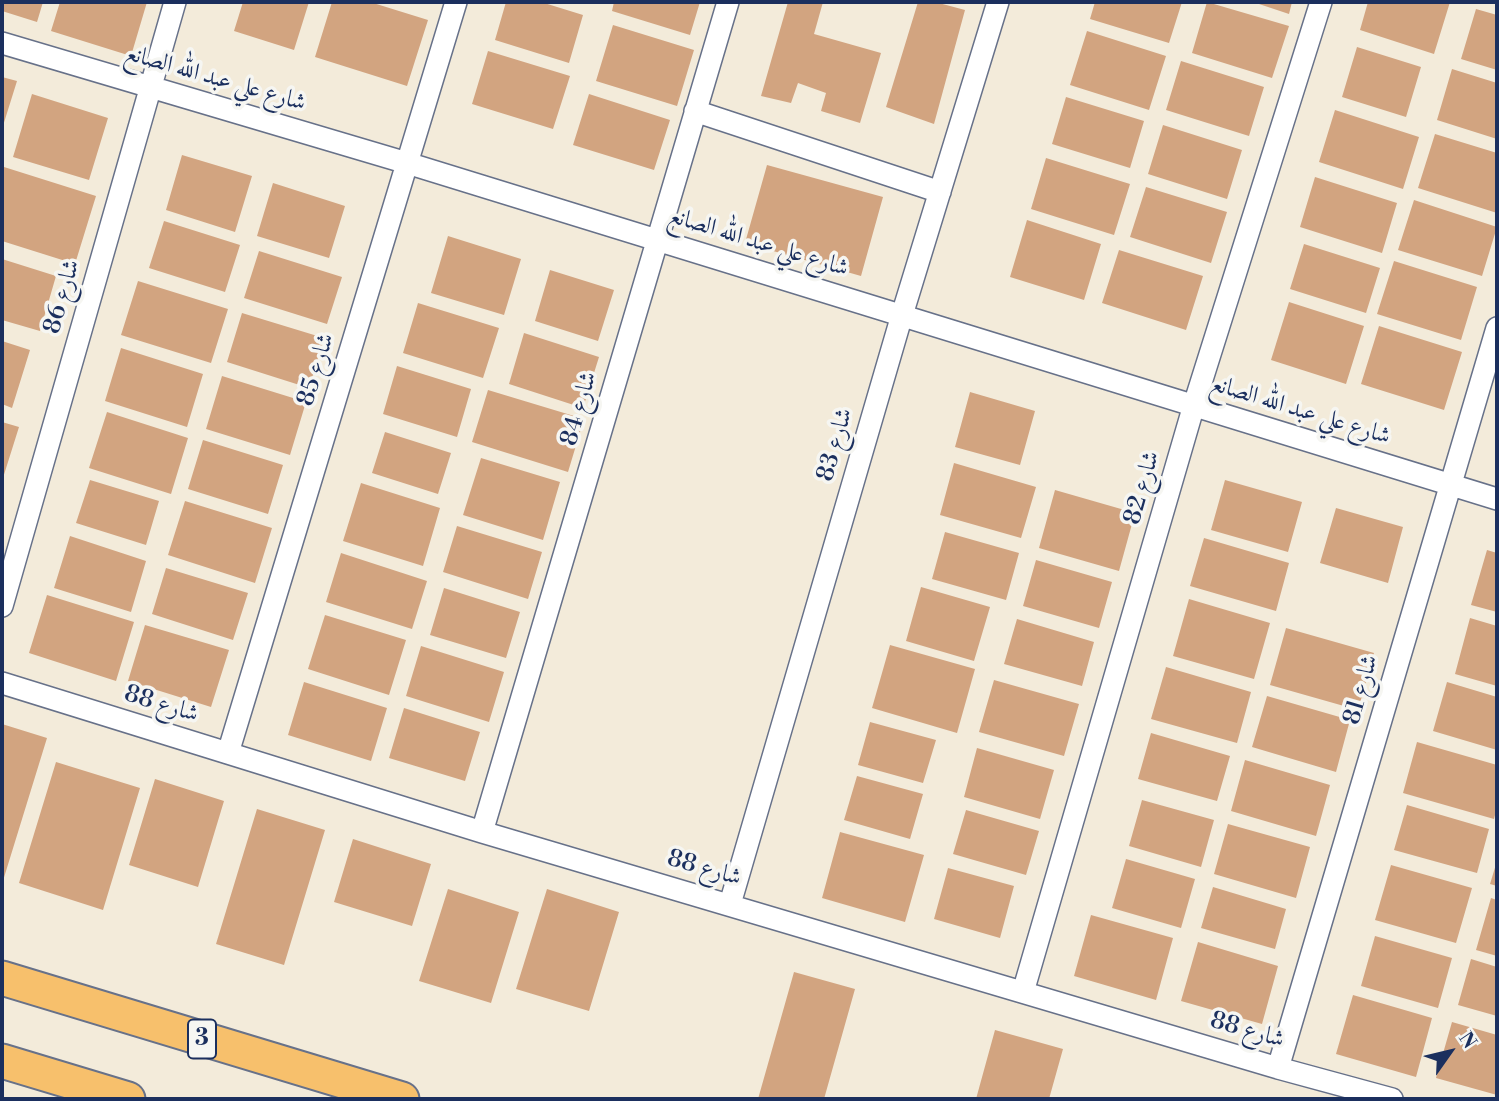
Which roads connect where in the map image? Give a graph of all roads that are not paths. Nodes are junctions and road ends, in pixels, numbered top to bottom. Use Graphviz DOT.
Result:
graph roads {
  1 [pos="175,2"];
  2 [pos="456,2"];
  3 [pos="728,2"];
  4 [pos="998,2"];
  5 [pos="1321,2"];
  6 [pos="2,43"];
  7 [pos="149,88"];
  8 [pos="695,111"];
  9 [pos="407,163"];
  10 [pos="940,192"];
  11 [pos="657,239"];
  12 [pos="902,315"];
  13 [pos="1497,328"];
  14 [pos="1194,405"];
  15 [pos="1449,485"];
  16 [pos="1497,499"];
  17 [pos="2,606"];
  18 [pos="2,683"];
  19 [pos="228,753"];
  20 [pos="482,832"];
  21 [pos="730,904"];
  22 [pos="2,978"];
  23 [pos="1023,992"];
  24 [pos="2,1061"];
  25 [pos="1278,1068"];
  26 [pos="128,1099"];
  27 [pos="402,1099"];
  28 [pos="1392,1099"];
  1 -- 7 [label="street, شارع 86"];
  2 -- 9 [label="street, شارع 85"];
  3 -- 8 [label="street, شارع 84"];
  4 -- 10 [label="street, شارع 83"];
  5 -- 14 [label="street, شارع 82"];
  6 -- 7 [label="street, شارع علي عبد الله الصانع"];
  7 -- 9 [label="street, شارع علي عبد الله الصانع"];
  7 -- 17 [label="street, شارع 86"];
  8 -- 10 [label="street"];
  8 -- 11 [label="street, شارع 84"];
  9 -- 11 [label="street, شارع علي عبد الله الصانع"];
  9 -- 19 [label="street, شارع 85"];
  10 -- 12 [label="street, شارع 83"];
  11 -- 12 [label="street, شارع علي عبد الله الصانع"];
  11 -- 20 [label="street, شارع 84"];
  12 -- 14 [label="street, شارع علي عبد الله الصانع"];
  12 -- 21 [label="street, شارع 83"];
  13 -- 15 [label="street, شارع 81"];
  14 -- 15 [label="street, شارع علي عبد الله الصانع"];
  14 -- 23 [label="street, شارع 82"];
  15 -- 16 [label="street, شارع علي عبد الله الصانع"];
  15 -- 25 [label="street, شارع 81"];
  18 -- 19 [label="street, شارع 88"];
  19 -- 20 [label="street, شارع 88"];
  20 -- 21 [label="street, شارع 88"];
  21 -- 23 [label="street, شارع 88"];
  22 -- 27 [label="main road, 3"];
  23 -- 25 [label="street, شارع 88"];
  24 -- 26 [label="main road"];
  25 -- 28 [label="street, شارع 88"];
}
